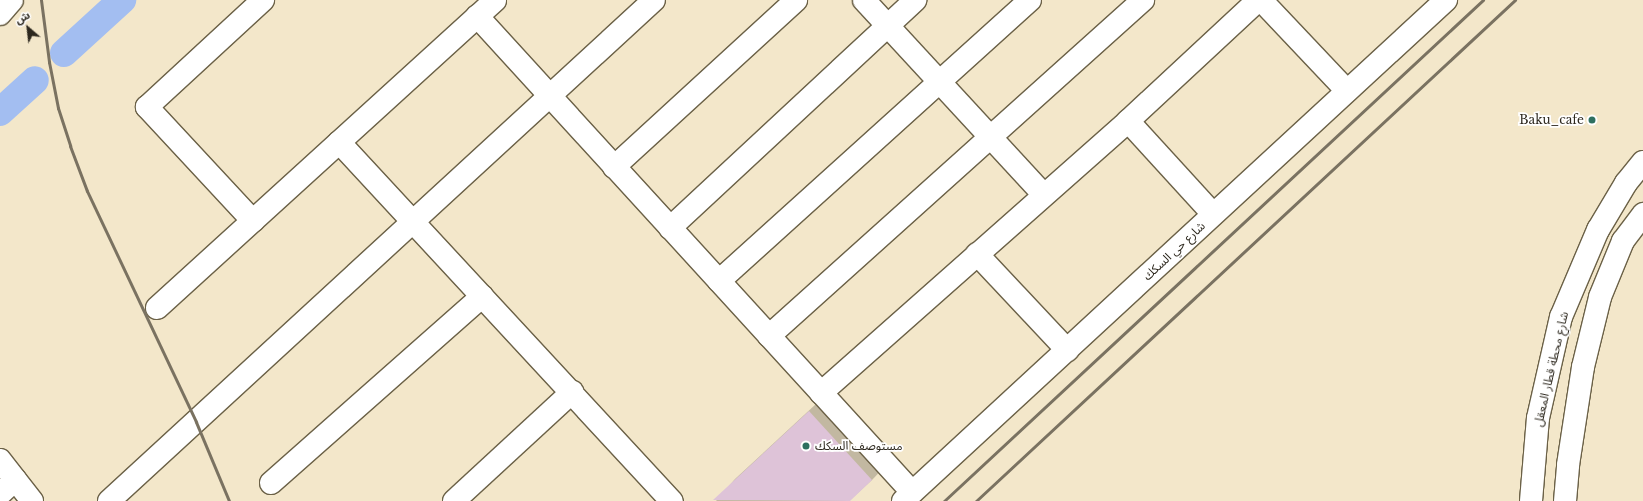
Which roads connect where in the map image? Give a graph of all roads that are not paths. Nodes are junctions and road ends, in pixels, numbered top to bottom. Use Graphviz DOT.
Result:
graph roads {
  1 [pos="12,0"];
  2 [pos="263,0"];
  3 [pos="495,0"];
  4 [pos="654,0"];
  5 [pos="796,0"];
  6 [pos="864,0"];
  7 [pos="915,0"];
  8 [pos="1030,0"];
  9 [pos="1143,0"];
  10 [pos="1260,0"];
  11 [pos="1446,0"];
  12 [pos="0,14"];
  13 [pos="477,16"];
  14 [pos="888,26"];
  15 [pos="939,81"];
  16 [pos="1347,91"];
  17 [pos="549,96"];
  18 [pos="1128,121"];
  19 [pos="991,137"];
  20 [pos="339,142"];
  21 [pos="1643,162"];
  22 [pos="614,167"];
  23 [pos="1043,194"];
  24 [pos="1213,214"];
  25 [pos="1643,214"];
  26 [pos="253,221"];
  27 [pos="413,221"];
  28 [pos="670,228"];
  29 [pos="976,254"];
  30 [pos="718,281"];
  31 [pos="482,296"];
  32 [pos="158,308"];
  33 [pos="769,336"];
  34 [pos="1067,350"];
  35 [pos="572,392"];
  36 [pos="821,393"];
  37 [pos="0,460"];
  38 [pos="271,483"];
  39 [pos="8,487"];
  40 [pos="907,497"];
  41 [pos="32,501"];
  42 [pos="109,501"];
  43 [pos="454,501"];
  44 [pos="672,501"];
  45 [pos="1531,501"];
  46 [pos="1565,501"];
  1 -- 12 [label="street"];
  2 -- 26 [label="street"];
  3 -- 13 [label="street"];
  4 -- 17 [label="street"];
  5 -- 22 [label="street"];
  6 -- 14 [label="street"];
  7 -- 14 [label="street"];
  8 -- 15 [label="street"];
  9 -- 19 [label="street"];
  10 -- 16 [label="street"];
  10 -- 18 [label="street"];
  11 -- 16 [label="street, شارع حي السكك"];
  13 -- 17 [label="street"];
  13 -- 20 [label="street"];
  14 -- 15 [label="street"];
  14 -- 28 [label="street"];
  15 -- 19 [label="street"];
  15 -- 30 [label="street"];
  16 -- 24 [label="street, شارع حي السكك"];
  17 -- 22 [label="street"];
  17 -- 27 [label="street"];
  18 -- 23 [label="street"];
  18 -- 24 [label="street"];
  19 -- 23 [label="street"];
  19 -- 33 [label="street"];
  20 -- 26 [label="street"];
  20 -- 27 [label="street"];
  21 -- 45 [label="street, شارع محطة قطار المعقل"];
  22 -- 28 [label="street"];
  23 -- 29 [label="street"];
  24 -- 34 [label="street, شارع حي السكك"];
  25 -- 46 [label="street"];
  26 -- 32 [label="street"];
  27 -- 31 [label="street"];
  27 -- 42 [label="street"];
  28 -- 30 [label="street"];
  29 -- 34 [label="street"];
  29 -- 36 [label="street"];
  30 -- 33 [label="street"];
  31 -- 35 [label="street"];
  31 -- 38 [label="street"];
  33 -- 36 [label="street"];
  34 -- 40 [label="street, شارع حي السكك"];
  35 -- 43 [label="street"];
  35 -- 44 [label="street"];
  36 -- 40 [label="street"];
  37 -- 39 [label="street"];
  39 -- 41 [label="street"];
}
